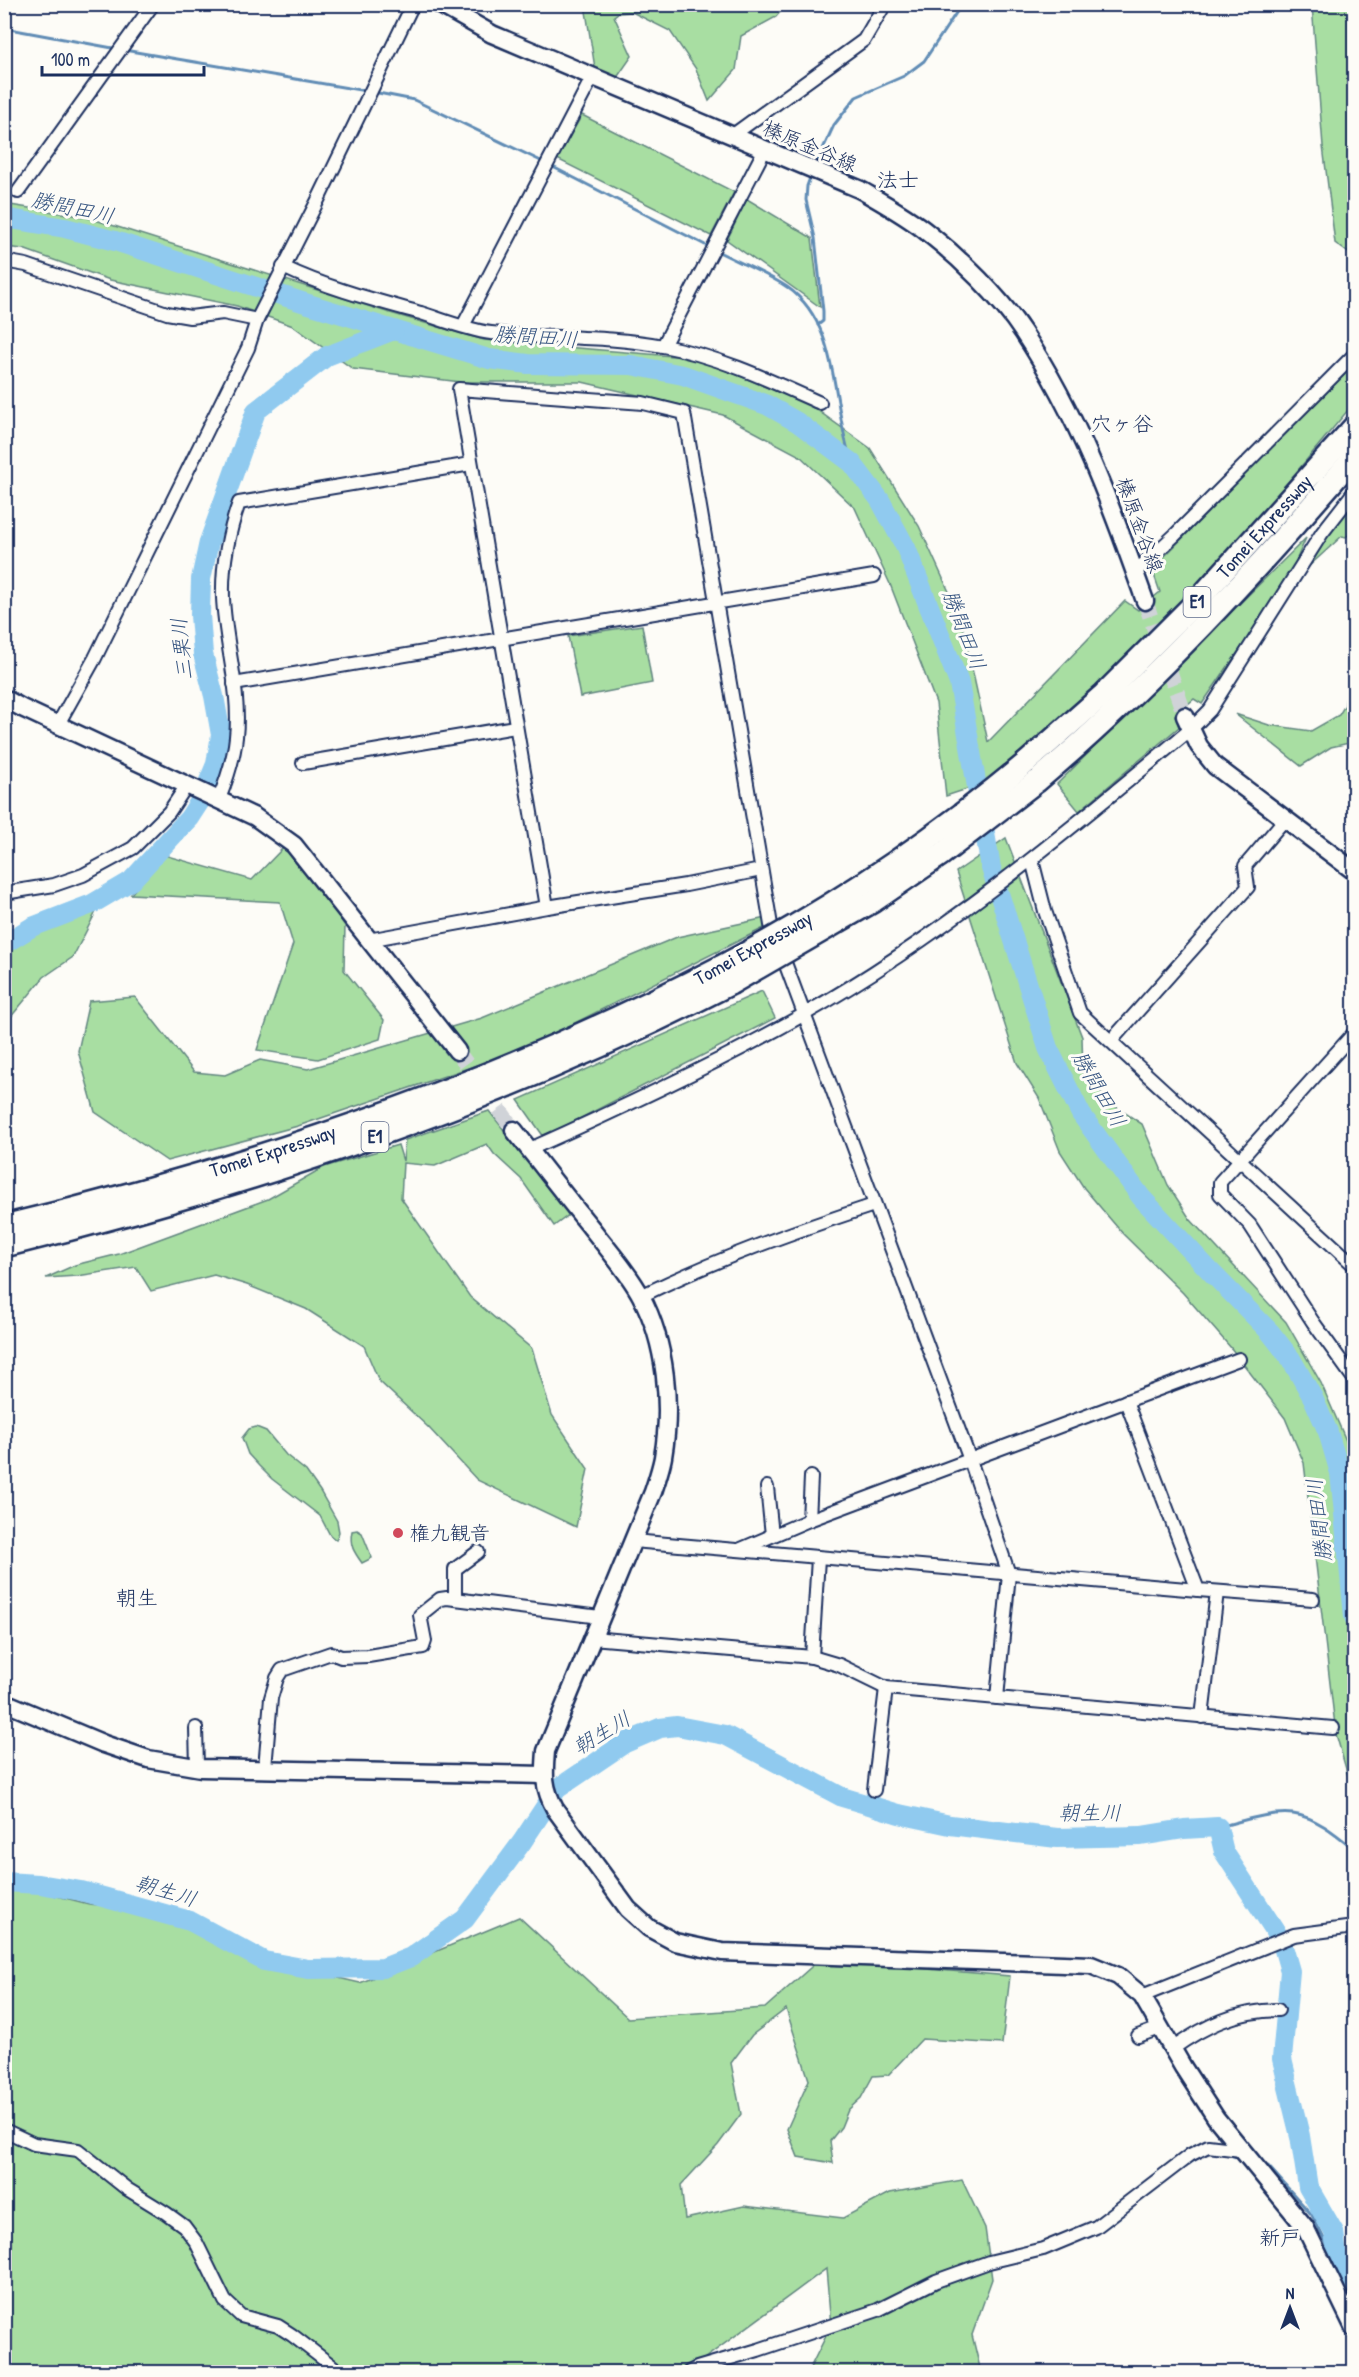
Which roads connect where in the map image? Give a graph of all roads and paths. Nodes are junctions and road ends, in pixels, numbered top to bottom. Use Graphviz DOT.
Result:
graph roads {
  1 [pos="153,4"];
  2 [pos="413,4"];
  3 [pos="439,4"];
  4 [pos="885,4"];
  5 [pos="593,76"];
  6 [pos="733,135"];
  7 [pos="765,149"];
  8 [pos="18,192"];
  9 [pos="4,261"];
  10 [pos="282,270"];
  11 [pos="259,317"];
  12 [pos="463,326"];
  13 [pos="663,346"];
  14 [pos="1354,355"];
  15 [pos="820,404"];
  16 [pos="1354,427"];
  17 [pos="1354,457"];
  18 [pos="471,464"];
  19 [pos="1354,492"];
  20 [pos="1135,572"];
  21 [pos="874,576"];
  22 [pos="1145,601"];
  23 [pos="716,603"];
  24 [pos="500,638"];
  25 [pos="234,684"];
  26 [pos="4,698"];
  27 [pos="1188,722"];
  28 [pos="58,724"];
  29 [pos="515,727"];
  30 [pos="303,763"];
  31 [pos="1031,772"];
  32 [pos="187,785"];
  33 [pos="219,799"];
  34 [pos="1286,819"];
  35 [pos="1032,860"];
  36 [pos="761,870"];
  37 [pos="1354,871"];
  38 [pos="4,893"];
  39 [pos="547,907"];
  40 [pos="368,940"];
  41 [pos="726,975"];
  42 [pos="804,1014"];
  43 [pos="1354,1033"];
  44 [pos="1111,1041"];
  45 [pos="457,1050"];
  46 [pos="514,1130"];
  47 [pos="530,1149"];
  48 [pos="1240,1159"];
  49 [pos="874,1205"];
  50 [pos="4,1226"];
  51 [pos="4,1246"];
  52 [pos="1354,1265"];
  53 [pos="641,1296"];
  54 [pos="1239,1359"];
  55 [pos="1354,1379"];
  56 [pos="1126,1401"];
  57 [pos="970,1460"];
  58 [pos="811,1477"];
  59 [pos="767,1487"];
  60 [pos="809,1520"];
  61 [pos="771,1534"];
  62 [pos="633,1541"];
  63 [pos="740,1550"];
  64 [pos="478,1552"];
  65 [pos="819,1558"];
  66 [pos="1009,1574"];
  67 [pos="1198,1590"];
  68 [pos="1217,1593"];
  69 [pos="455,1598"];
  70 [pos="1313,1599"];
  71 [pos="600,1617"];
  72 [pos="592,1638"];
  73 [pos="812,1658"];
  74 [pos="886,1688"];
  75 [pos="997,1698"];
  76 [pos="4,1702"];
  77 [pos="1202,1717"];
  78 [pos="196,1728"];
  79 [pos="1333,1728"];
  80 [pos="197,1767"];
  81 [pos="265,1768"];
  82 [pos="544,1775"];
  83 [pos="874,1790"];
  84 [pos="1354,1927"];
  85 [pos="1142,1996"];
  86 [pos="1278,2010"];
  87 [pos="1160,2028"];
  88 [pos="1138,2036"];
  89 [pos="1172,2049"];
  90 [pos="4,2130"];
  91 [pos="1241,2150"];
  92 [pos="1354,2328"];
  93 [pos="340,2373"];
  94 [pos="689,2373"];
  1 -- 8 [label="street"];
  2 -- 10 [label="street"];
  3 -- 5 [label="street, 榛原金谷線"];
  4 -- 6 [label="street"];
  5 -- 6 [label="street, 榛原金谷線"];
  5 -- 12 [label="street"];
  6 -- 7 [label="street, 榛原金谷線"];
  7 -- 13 [label="street"];
  7 -- 20 [label="street, 榛原金谷線"];
  9 -- 11 [label="street"];
  10 -- 11 [label="street"];
  10 -- 12 [label="street"];
  11 -- 28 [label="street"];
  12 -- 13 [label="street"];
  13 -- 15 [label="street"];
  14 -- 20 [label="street"];
  16 -- 31 [label="highway, Tomei Expressway / E1"];
  17 -- 31 [label="highway, Tomei Expressway / E1"];
  18 -- 23 [label="street"];
  18 -- 24 [label="street"];
  18 -- 25 [label="street"];
  19 -- 27 [label="street"];
  20 -- 22 [label="street, 榛原金谷線"];
  21 -- 23 [label="street"];
  23 -- 24 [label="street"];
  23 -- 36 [label="street"];
  24 -- 25 [label="street"];
  24 -- 29 [label="street"];
  25 -- 33 [label="street"];
  26 -- 28 [label="street"];
  27 -- 34 [label="street"];
  27 -- 35 [label="street"];
  28 -- 32 [label="street"];
  29 -- 30 [label="street"];
  29 -- 39 [label="street"];
  31 -- 41 [label="highway, Tomei Expressway / E1, bridge"];
  32 -- 33 [label="street"];
  32 -- 38 [label="street"];
  33 -- 40 [label="street"];
  34 -- 37 [label="street"];
  34 -- 44 [label="street"];
  35 -- 42 [label="street"];
  35 -- 44 [label="street"];
  36 -- 39 [label="street"];
  36 -- 42 [label="street"];
  39 -- 40 [label="street"];
  40 -- 45 [label="street"];
  41 -- 50 [label="highway, Tomei Expressway / E1"];
  41 -- 51 [label="highway, Tomei Expressway / E1"];
  42 -- 47 [label="street"];
  42 -- 49 [label="street"];
  43 -- 48 [label="street"];
  44 -- 48 [label="street"];
  46 -- 47 [label="street"];
  47 -- 53 [label="street"];
  48 -- 52 [label="street"];
  48 -- 55 [label="street"];
  49 -- 53 [label="street"];
  49 -- 57 [label="street"];
  53 -- 62 [label="street"];
  54 -- 56 [label="street"];
  56 -- 57 [label="street"];
  56 -- 67 [label="street"];
  57 -- 60 [label="street"];
  57 -- 66 [label="street"];
  58 -- 60 [label="street"];
  59 -- 61 [label="street"];
  60 -- 61 [label="street"];
  61 -- 63 [label="street"];
  62 -- 63 [label="street"];
  62 -- 71 [label="street"];
  63 -- 65 [label="street"];
  64 -- 69 [label="street"];
  65 -- 66 [label="street"];
  65 -- 73 [label="street"];
  66 -- 67 [label="street"];
  66 -- 75 [label="street"];
  67 -- 68 [label="street"];
  68 -- 70 [label="street"];
  68 -- 77 [label="street"];
  69 -- 71 [label="street"];
  69 -- 81 [label="street"];
  71 -- 72 [label="street"];
  72 -- 73 [label="street"];
  72 -- 82 [label="street"];
  73 -- 74 [label="street"];
  74 -- 75 [label="street"];
  74 -- 83 [label="street"];
  75 -- 77 [label="street"];
  76 -- 80 [label="street"];
  77 -- 79 [label="street"];
  78 -- 80 [label="street"];
  80 -- 81 [label="street"];
  81 -- 82 [label="street"];
  82 -- 85 [label="street"];
  84 -- 85 [label="street"];
  85 -- 87 [label="street"];
  86 -- 89 [label="street"];
  87 -- 88 [label="street"];
  87 -- 89 [label="street"];
  89 -- 91 [label="street"];
  90 -- 93 [label="street"];
  91 -- 92 [label="street"];
  91 -- 94 [label="street"];
}
